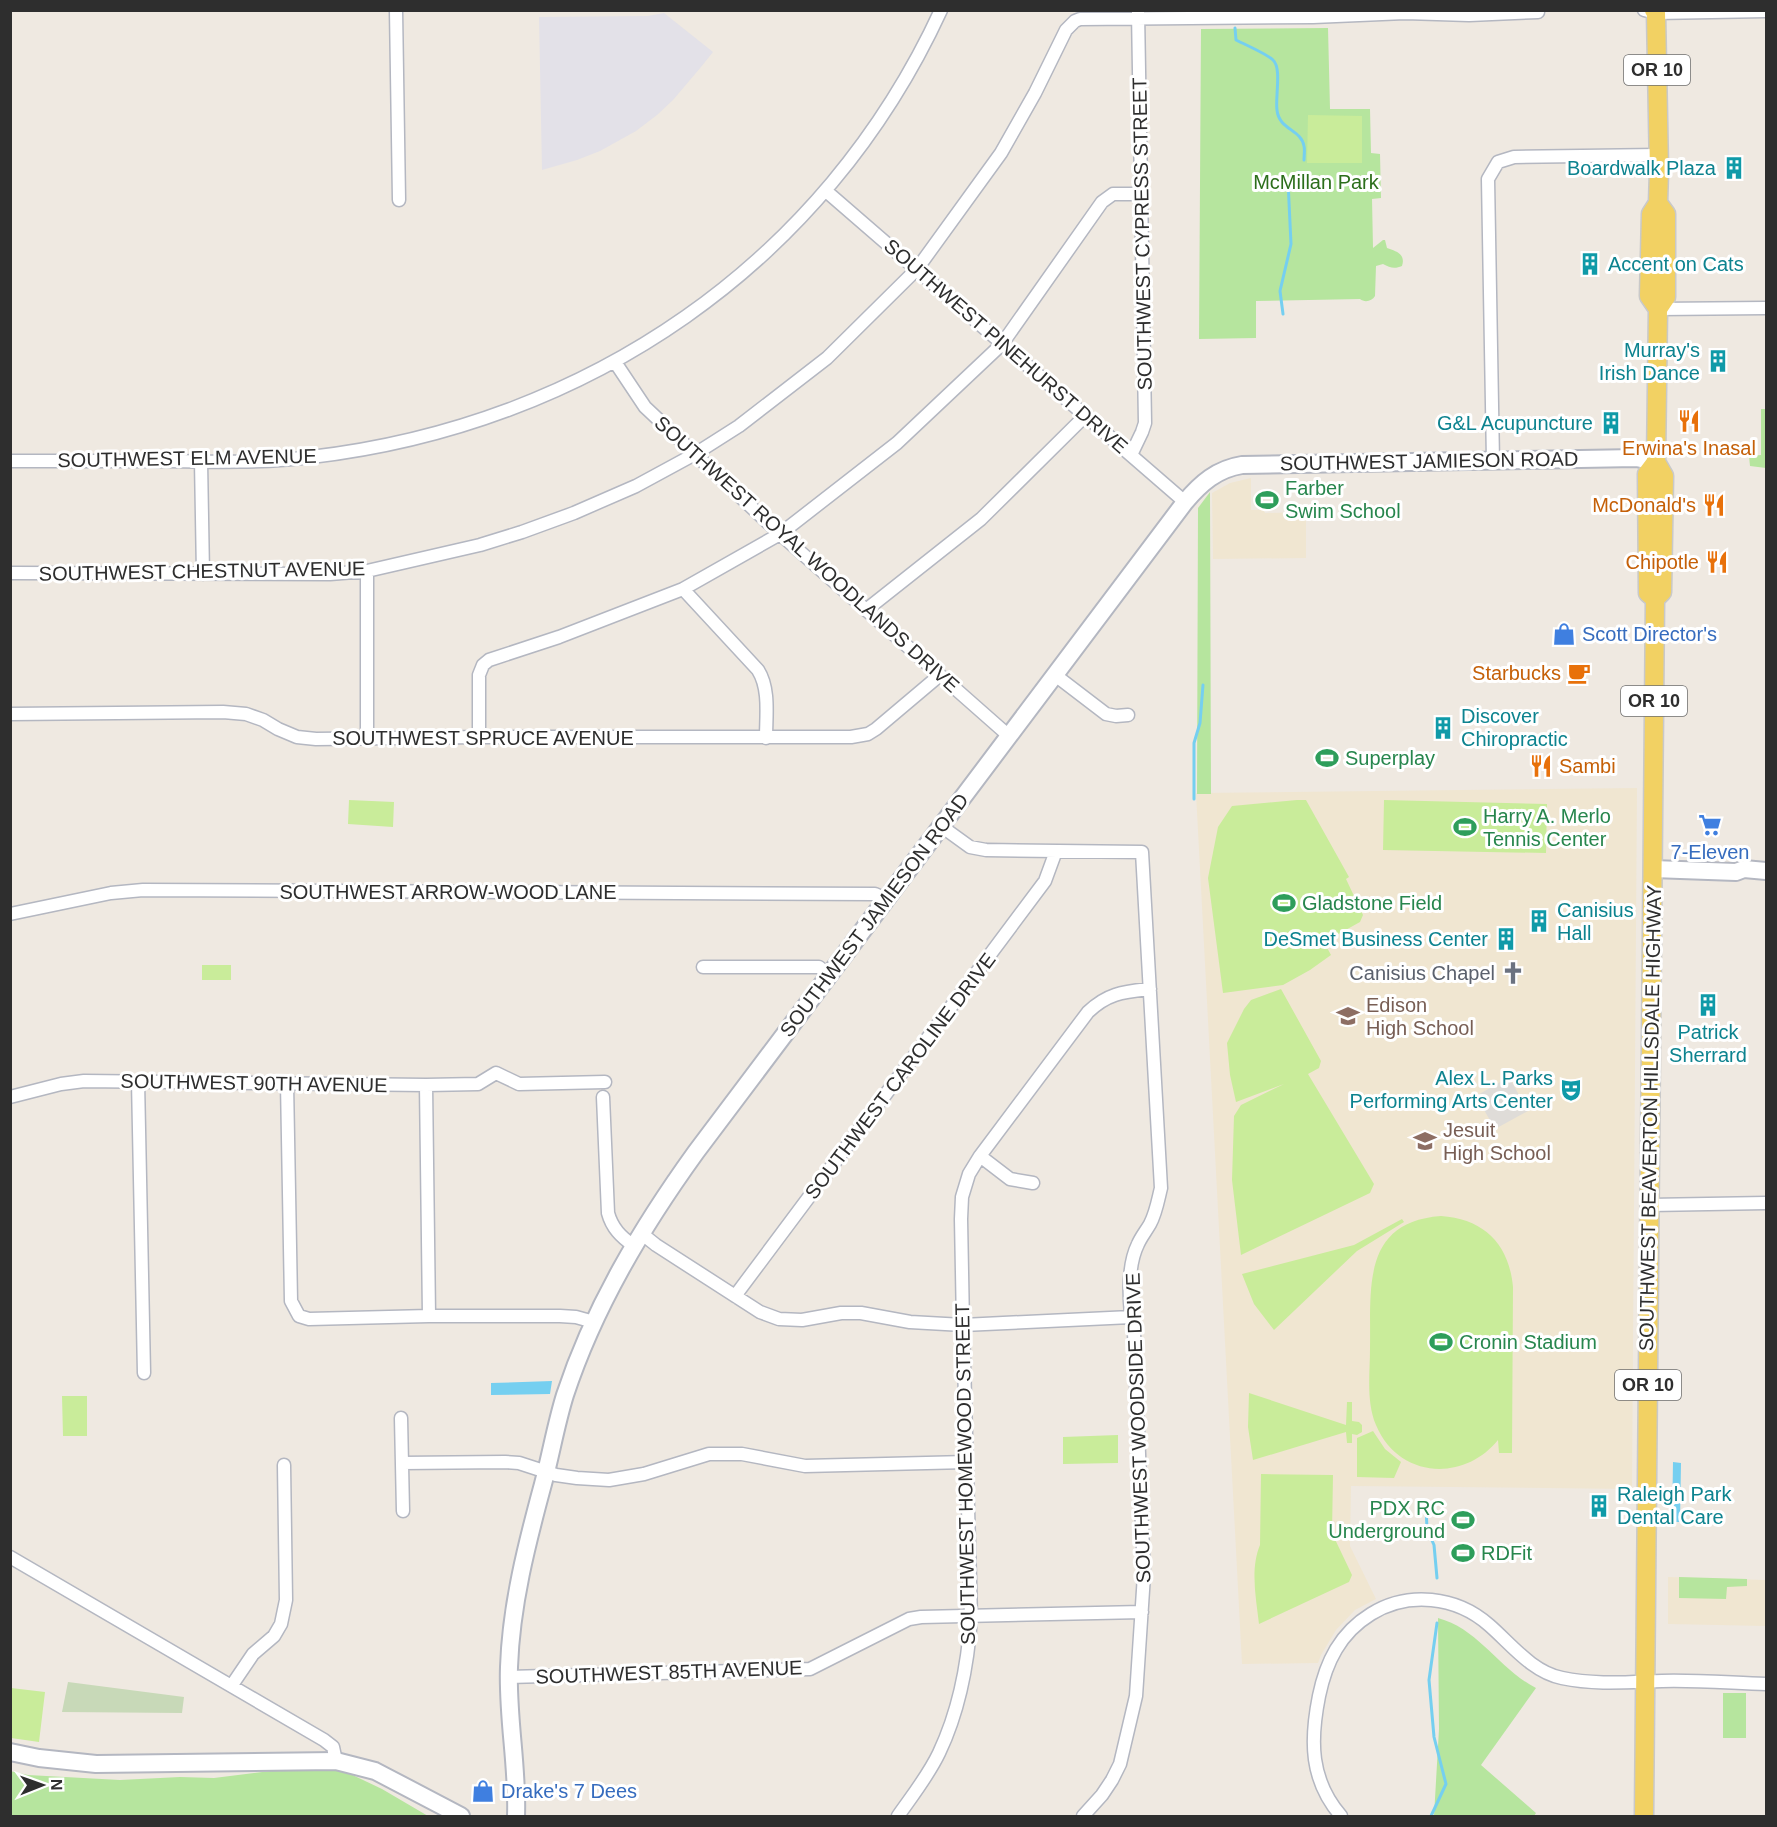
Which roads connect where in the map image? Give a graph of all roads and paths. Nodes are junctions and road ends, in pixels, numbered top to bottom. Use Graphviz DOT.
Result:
graph roads {
  1 [pos="396,10"];
  2 [pos="941,10"];
  3 [pos="1653,11"];
  4 [pos="1767,11"];
  5 [pos="1538,12"];
  6 [pos="1138,15"];
  7 [pos="1659,155"];
  8 [pos="826,191"];
  9 [pos="1141,194"];
  10 [pos="399,200"];
  11 [pos="917,269"];
  12 [pos="1767,308"];
  13 [pos="1658,309"];
  14 [pos="1002,344"];
  15 [pos="615,362"];
  16 [pos="1085,416"];
  17 [pos="695,454"];
  18 [pos="1131,455"];
  19 [pos="10,461"];
  20 [pos="201,461"];
  21 [pos="1493,461"];
  22 [pos="1656,462"];
  23 [pos="1185,502"];
  24 [pos="780,534"];
  25 [pos="367,571"];
  26 [pos="10,573"];
  27 [pos="203,574"];
  28 [pos="683,589"];
  29 [pos="866,610"];
  30 [pos="940,675"];
  31 [pos="1055,675"];
  32 [pos="10,714"];
  33 [pos="1128,716"];
  34 [pos="1010,736"];
  35 [pos="367,737"];
  36 [pos="479,737"];
  37 [pos="766,738"];
  38 [pos="941,826"];
  39 [pos="1056,851"];
  40 [pos="1653,869"];
  41 [pos="1767,871"];
  42 [pos="1736,872"];
  43 [pos="1767,877"];
  44 [pos="886,899"];
  45 [pos="10,914"];
  46 [pos="702,967"];
  47 [pos="829,975"];
  48 [pos="1150,989"];
  49 [pos="138,1081"];
  50 [pos="605,1082"];
  51 [pos="287,1083"];
  52 [pos="426,1085"];
  53 [pos="10,1097"];
  54 [pos="603,1097"];
  55 [pos="980,1156"];
  56 [pos="1033,1183"];
  57 [pos="1767,1203"];
  58 [pos="1650,1205"];
  59 [pos="638,1239"];
  60 [pos="735,1296"];
  61 [pos="429,1316"];
  62 [pos="1131,1317"];
  63 [pos="594,1322"];
  64 [pos="963,1326"];
  65 [pos="144,1373"];
  66 [pos="401,1418"];
  67 [pos="967,1462"];
  68 [pos="402,1463"];
  69 [pos="284,1465"];
  70 [pos="546,1472"];
  71 [pos="403,1511"];
  72 [pos="10,1557"];
  73 [pos="1142,1612"];
  74 [pos="971,1617"];
  75 [pos="508,1677"];
  76 [pos="1644,1682"];
  77 [pos="1767,1684"];
  78 [pos="232,1685"];
  79 [pos="10,1752"];
  80 [pos="336,1761"];
  81 [pos="461,1816"];
  82 [pos="516,1816"];
  83 [pos="898,1816"];
  84 [pos="1083,1816"];
  85 [pos="1341,1816"];
  86 [pos="1644,1816"];
  1 -- 10 [label="street"];
  2 -- 8 [label="street, SOUTHWEST ELM AVENUE"];
  3 -- 4 [label="street"];
  3 -- 7 [label="main road, SOUTHWEST BEAVERTON HILLSDALE HIGHWAY / OR 10"];
  5 -- 6 [label="street, SOUTHWEST CHESTNUT AVENUE"];
  6 -- 9 [label="street, SOUTHWEST CYPRESS STREET"];
  6 -- 11 [label="street, SOUTHWEST CHESTNUT AVENUE"];
  7 -- 13 [label="main road, SOUTHWEST BEAVERTON HILLSDALE HIGHWAY / OR 10"];
  7 -- 21 [label="street"];
  8 -- 11 [label="street, SOUTHWEST PINEHURST DRIVE"];
  8 -- 15 [label="street, SOUTHWEST ELM AVENUE"];
  9 -- 14 [label="street"];
  9 -- 18 [label="street, SOUTHWEST CYPRESS STREET"];
  11 -- 14 [label="street, SOUTHWEST PINEHURST DRIVE"];
  11 -- 17 [label="street, SOUTHWEST CHESTNUT AVENUE"];
  12 -- 13 [label="street"];
  13 -- 22 [label="main road, SOUTHWEST BEAVERTON HILLSDALE HIGHWAY / OR 10"];
  14 -- 16 [label="street, SOUTHWEST PINEHURST DRIVE"];
  14 -- 24 [label="street"];
  15 -- 17 [label="street, SOUTHWEST ROYAL WOODLANDS DRIVE"];
  15 -- 20 [label="street, SOUTHWEST ELM AVENUE"];
  16 -- 18 [label="street, SOUTHWEST PINEHURST DRIVE"];
  16 -- 29 [label="street"];
  17 -- 24 [label="street, SOUTHWEST ROYAL WOODLANDS DRIVE"];
  17 -- 25 [label="street, SOUTHWEST CHESTNUT AVENUE"];
  18 -- 23 [label="street, SOUTHWEST PINEHURST DRIVE"];
  19 -- 20 [label="street, SOUTHWEST ELM AVENUE"];
  20 -- 27 [label="street"];
  21 -- 22 [label="street, SOUTHWEST JAMIESON ROAD"];
  21 -- 23 [label="street, SOUTHWEST JAMIESON ROAD"];
  22 -- 40 [label="main road, SOUTHWEST BEAVERTON HILLSDALE HIGHWAY / OR 10"];
  23 -- 31 [label="street, SOUTHWEST JAMIESON ROAD"];
  24 -- 28 [label="street"];
  24 -- 29 [label="street, SOUTHWEST ROYAL WOODLANDS DRIVE"];
  25 -- 27 [label="street, SOUTHWEST CHESTNUT AVENUE"];
  25 -- 35 [label="street"];
  26 -- 27 [label="street, SOUTHWEST CHESTNUT AVENUE"];
  28 -- 36 [label="street"];
  28 -- 37 [label="street"];
  29 -- 30 [label="street, SOUTHWEST ROYAL WOODLANDS DRIVE"];
  30 -- 34 [label="street, SOUTHWEST ROYAL WOODLANDS DRIVE"];
  30 -- 37 [label="street, SOUTHWEST SPRUCE AVENUE"];
  31 -- 33 [label="street"];
  31 -- 34 [label="street, SOUTHWEST JAMIESON ROAD"];
  32 -- 35 [label="street, SOUTHWEST SPRUCE AVENUE"];
  34 -- 38 [label="street, SOUTHWEST JAMIESON ROAD"];
  35 -- 36 [label="street, SOUTHWEST SPRUCE AVENUE"];
  36 -- 37 [label="street, SOUTHWEST SPRUCE AVENUE"];
  38 -- 39 [label="street"];
  38 -- 44 [label="street, SOUTHWEST JAMIESON ROAD"];
  39 -- 48 [label="street, SOUTHWEST WOODSIDE DRIVE"];
  39 -- 60 [label="street, SOUTHWEST CAROLINE DRIVE"];
  40 -- 42 [label="street"];
  40 -- 58 [label="main road, SOUTHWEST BEAVERTON HILLSDALE HIGHWAY / OR 10"];
  41 -- 42 [label="street"];
  42 -- 43 [label="street"];
  44 -- 45 [label="street, SOUTHWEST ARROW-WOOD LANE"];
  44 -- 47 [label="street, SOUTHWEST JAMIESON ROAD"];
  46 -- 47 [label="street"];
  47 -- 59 [label="street, SOUTHWEST JAMIESON ROAD"];
  48 -- 55 [label="street, SOUTHWEST HOMEWOOD STREET"];
  48 -- 62 [label="street, SOUTHWEST WOODSIDE DRIVE"];
  49 -- 51 [label="street, SOUTHWEST 90TH AVENUE"];
  49 -- 53 [label="street, SOUTHWEST 90TH AVENUE"];
  49 -- 65 [label="street"];
  50 -- 52 [label="street, SOUTHWEST 90TH AVENUE"];
  51 -- 52 [label="street, SOUTHWEST 90TH AVENUE"];
  51 -- 61 [label="street"];
  52 -- 61 [label="street"];
  54 -- 59 [label="street"];
  55 -- 56 [label="street"];
  55 -- 64 [label="street, SOUTHWEST HOMEWOOD STREET"];
  57 -- 58 [label="street"];
  58 -- 76 [label="main road, SOUTHWEST BEAVERTON HILLSDALE HIGHWAY / OR 10"];
  59 -- 60 [label="street"];
  59 -- 63 [label="street, SOUTHWEST JAMIESON ROAD"];
  60 -- 64 [label="street"];
  61 -- 63 [label="street"];
  62 -- 64 [label="street"];
  62 -- 73 [label="street, SOUTHWEST WOODSIDE DRIVE"];
  63 -- 70 [label="street, SOUTHWEST JAMIESON ROAD"];
  64 -- 67 [label="street, SOUTHWEST HOMEWOOD STREET"];
  66 -- 68 [label="street"];
  67 -- 70 [label="street"];
  67 -- 74 [label="street, SOUTHWEST HOMEWOOD STREET"];
  68 -- 70 [label="street"];
  68 -- 71 [label="street"];
  69 -- 78 [label="street"];
  70 -- 75 [label="street, SOUTHWEST JAMIESON ROAD"];
  72 -- 78 [label="street"];
  73 -- 74 [label="street, SOUTHWEST 85TH AVENUE"];
  73 -- 84 [label="street, SOUTHWEST WOODSIDE DRIVE"];
  74 -- 75 [label="street, SOUTHWEST 85TH AVENUE"];
  74 -- 83 [label="street, SOUTHWEST HOMEWOOD STREET"];
  75 -- 82 [label="street, SOUTHWEST JAMIESON ROAD"];
  76 -- 77 [label="street"];
  76 -- 85 [label="street"];
  76 -- 86 [label="main road, SOUTHWEST BEAVERTON HILLSDALE HIGHWAY / OR 10"];
  78 -- 80 [label="street"];
  79 -- 80 [label="street"];
  80 -- 81 [label="street"];
}
